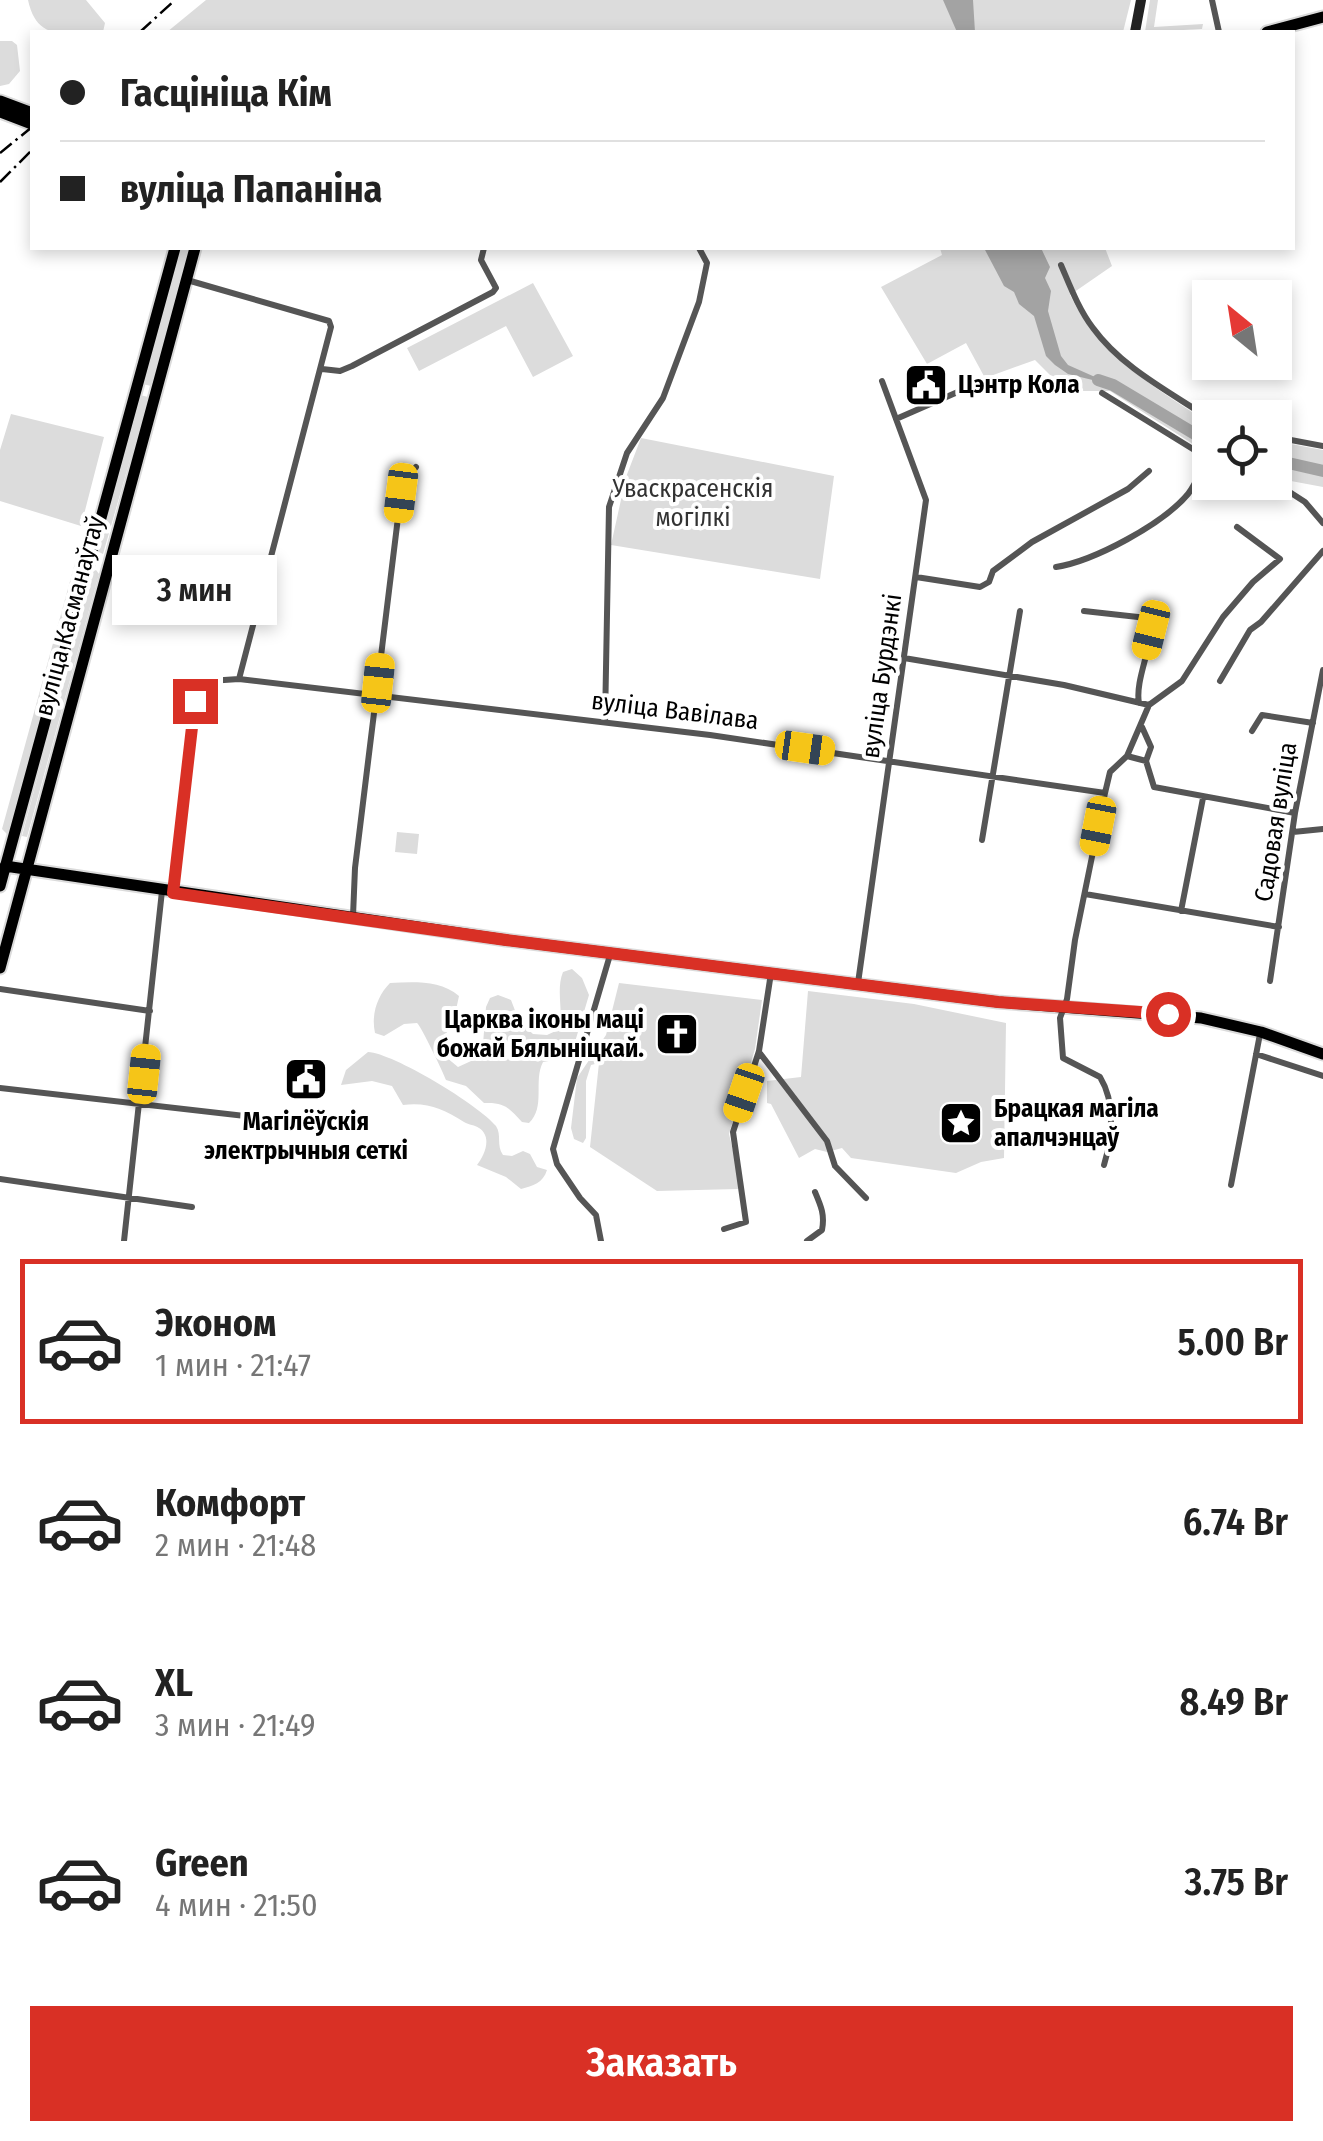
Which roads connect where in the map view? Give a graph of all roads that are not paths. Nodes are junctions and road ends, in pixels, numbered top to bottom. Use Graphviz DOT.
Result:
graph roads {
  1 [pos="1141,0"];
  2 [pos="1212,0"];
  3 [pos="1323,21"];
  4 [pos="1135,30"];
  5 [pos="1218,30"];
  6 [pos="1277,30"];
  7 [pos="1295,34"];
  8 [pos="0,101"];
  9 [pos="0,112"];
  10 [pos="30,112"];
  11 [pos="30,123"];
  12 [pos="175,250"];
  13 [pos="197,250"];
  14 [pos="484,250"];
  15 [pos="700,250"];
  16 [pos="1060,265"];
  17 [pos="188,278"];
  18 [pos="322,369"];
  19 [pos="882,381"];
  20 [pos="976,384"];
  21 [pos="1102,393"];
  22 [pos="1192,406"];
  23 [pos="896,419"];
  24 [pos="1292,440"];
  25 [pos="1323,446"];
  26 [pos="1192,449"];
  27 [pos="416,467"];
  28 [pos="1149,471"];
  29 [pos="1192,487"];
  30 [pos="1292,494"];
  31 [pos="1323,522"];
  32 [pos="1237,528"];
  33 [pos="1323,550"];
  34 [pos="1056,567"];
  35 [pos="916,577"];
  36 [pos="1084,610"];
  37 [pos="1020,611"];
  38 [pos="904,658"];
  39 [pos="1323,670"];
  40 [pos="1009,676"];
  41 [pos="238,679"];
  42 [pos="1220,681"];
  43 [pos="377,694"];
  44 [pos="1140,703"];
  45 [pos="1149,706"];
  46 [pos="605,722"];
  47 [pos="1313,722"];
  48 [pos="1142,726"];
  49 [pos="1252,732"];
  50 [pos="1126,756"];
  51 [pos="891,760"];
  52 [pos="1146,761"];
  53 [pos="992,778"];
  54 [pos="1105,793"];
  55 [pos="1203,798"];
  56 [pos="1295,813"];
  57 [pos="1323,829"];
  58 [pos="1293,832"];
  59 [pos="982,840"];
  60 [pos="2,865"];
  61 [pos="24,869"];
  62 [pos="0,886"];
  63 [pos="167,892"];
  64 [pos="1084,894"];
  65 [pos="1181,911"];
  66 [pos="353,917"];
  67 [pos="1279,927"];
  68 [pos="610,953"];
  69 [pos="0,968"];
  70 [pos="772,973"];
  71 [pos="1270,980"];
  72 [pos="858,984"];
  73 [pos="0,989"];
  74 [pos="1064,1008"];
  75 [pos="150,1011"];
  76 [pos="1261,1032"];
  77 [pos="759,1051"];
  78 [pos="1256,1054"];
  79 [pos="1323,1054"];
  80 [pos="1323,1076"];
  81 [pos="0,1088"];
  82 [pos="140,1105"];
  83 [pos="281,1120"];
  84 [pos="1104,1166"];
  85 [pos="0,1179"];
  86 [pos="1231,1185"];
  87 [pos="815,1192"];
  88 [pos="128,1198"];
  89 [pos="866,1198"];
  90 [pos="192,1208"];
  91 [pos="724,1229"];
  92 [pos="124,1241"];
  93 [pos="601,1241"];
  94 [pos="807,1241"];
  1 -- 4 [label="main road"];
  2 -- 5 [label="street"];
  3 -- 6 [label="main road"];
  3 -- 7 [label="main road"];
  8 -- 10 [label="main road"];
  9 -- 11 [label="main road"];
  12 -- 60 [label="main road, вуліца Касманаўтаў"];
  13 -- 17 [label="main road, вуліца Касманаўтаў"];
  14 -- 18 [label="street"];
  15 -- 46 [label="street"];
  16 -- 22 [label="street"];
  17 -- 18 [label="street"];
  17 -- 61 [label="main road, вуліца Касманаўтаў"];
  18 -- 41 [label="street"];
  19 -- 23 [label="street, вуліца Бурдэнкі"];
  20 -- 23 [label="street"];
  21 -- 26 [label="street"];
  23 -- 35 [label="street, вуліца Бурдэнкі"];
  24 -- 25 [label="street"];
  27 -- 43 [label="street"];
  28 -- 35 [label="street"];
  29 -- 34 [label="street"];
  30 -- 31 [label="street"];
  32 -- 45 [label="street"];
  33 -- 42 [label="street"];
  35 -- 38 [label="street, вуліца Бурдэнкі"];
  36 -- 44 [label="street"];
  37 -- 40 [label="street"];
  38 -- 40 [label="street"];
  38 -- 51 [label="street, вуліца Бурдэнкі"];
  39 -- 47 [label="street, Садовая вуліца"];
  40 -- 44 [label="street"];
  40 -- 53 [label="street"];
  41 -- 43 [label="street, вуліца Вавілава"];
  41 -- 63 [label="street"];
  43 -- 46 [label="street, вуліца Вавілава"];
  43 -- 66 [label="street"];
  44 -- 45 [label="street"];
  45 -- 48 [label="street"];
  46 -- 51 [label="street, вуліца Вавілава"];
  47 -- 49 [label="street"];
  47 -- 56 [label="street, Садовая вуліца"];
  48 -- 50 [label="street"];
  48 -- 52 [label="street"];
  50 -- 52 [label="street"];
  50 -- 54 [label="street"];
  51 -- 53 [label="street, вуліца Вавілава"];
  51 -- 72 [label="street, вуліца Бурдэнкі"];
  52 -- 55 [label="street"];
  53 -- 54 [label="street, вуліца Вавілава"];
  53 -- 59 [label="street"];
  54 -- 64 [label="street"];
  55 -- 56 [label="street"];
  55 -- 65 [label="street"];
  56 -- 58 [label="street, Садовая вуліца"];
  57 -- 58 [label="street"];
  58 -- 67 [label="street, Садовая вуліца"];
  60 -- 61 [label="main road"];
  60 -- 62 [label="main road, вуліца Касманаўтаў"];
  61 -- 63 [label="main road"];
  61 -- 69 [label="main road, вуліца Касманаўтаў"];
  63 -- 66 [label="main road"];
  63 -- 75 [label="street"];
  64 -- 65 [label="street"];
  64 -- 74 [label="street"];
  65 -- 67 [label="street"];
  66 -- 68 [label="main road"];
  67 -- 71 [label="street, Садовая вуліца"];
  68 -- 70 [label="main road"];
  68 -- 93 [label="street"];
  70 -- 72 [label="main road"];
  70 -- 77 [label="street"];
  72 -- 74 [label="main road"];
  73 -- 75 [label="street"];
  74 -- 76 [label="main road"];
  74 -- 84 [label="street"];
  75 -- 82 [label="street"];
  76 -- 78 [label="street"];
  76 -- 79 [label="main road"];
  77 -- 89 [label="street"];
  77 -- 91 [label="street"];
  78 -- 80 [label="street"];
  78 -- 86 [label="street"];
  81 -- 82 [label="street"];
  82 -- 83 [label="street"];
  82 -- 88 [label="street"];
  85 -- 88 [label="street"];
  87 -- 94 [label="street"];
  88 -- 90 [label="street"];
  88 -- 92 [label="street"];
}
